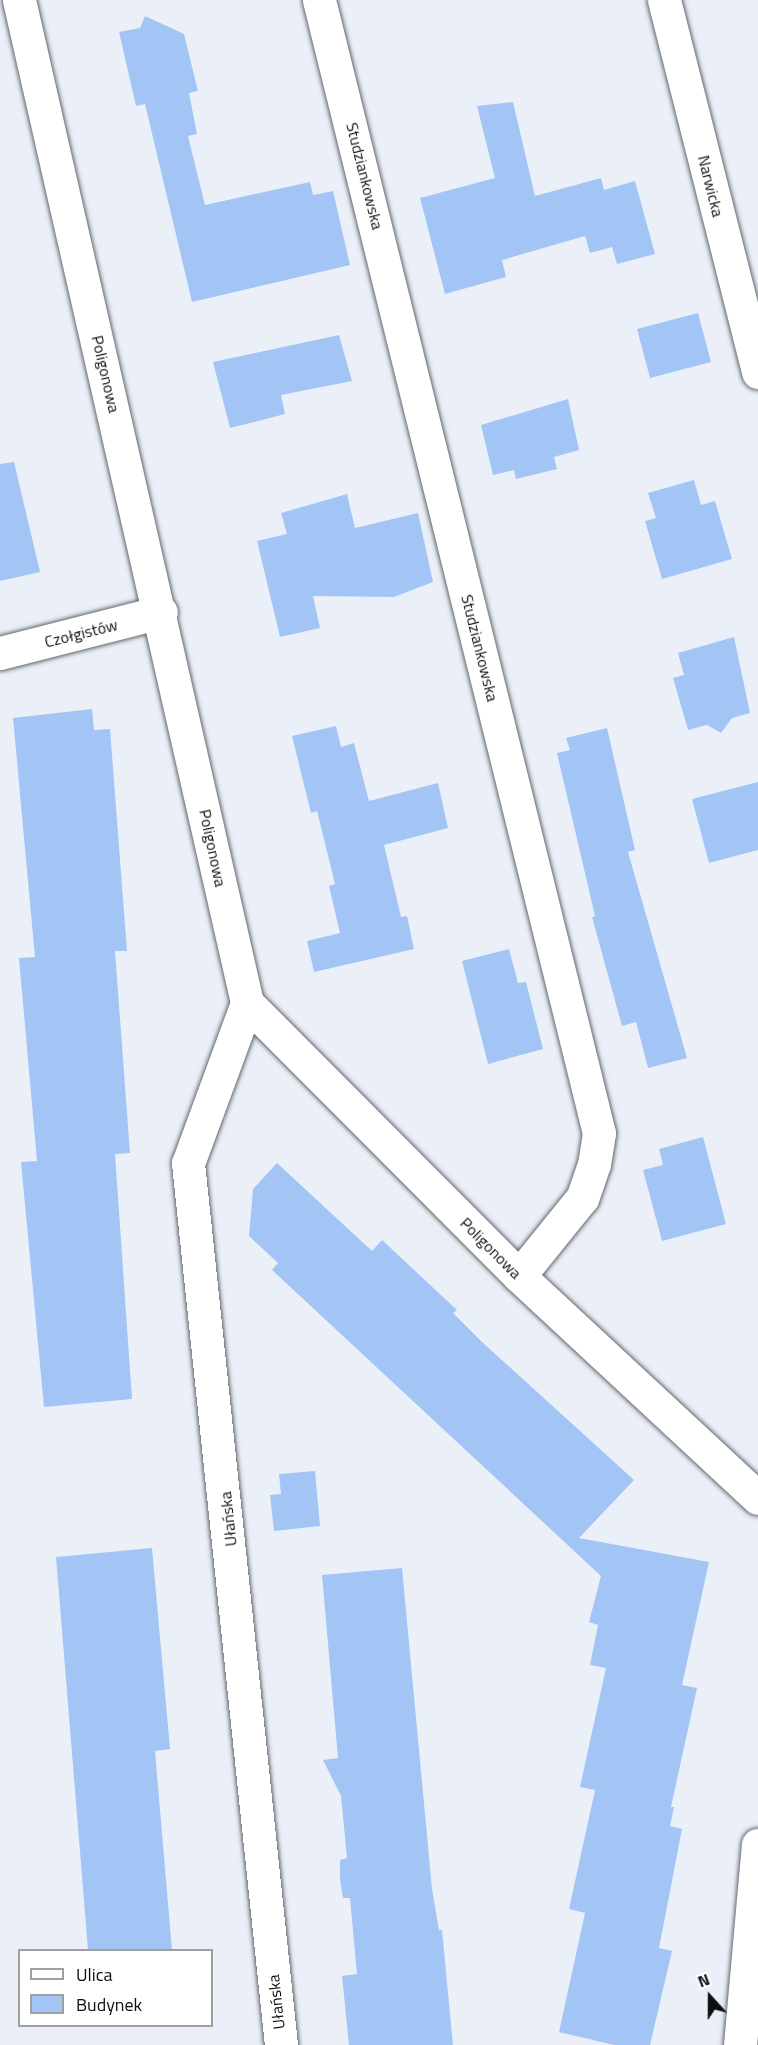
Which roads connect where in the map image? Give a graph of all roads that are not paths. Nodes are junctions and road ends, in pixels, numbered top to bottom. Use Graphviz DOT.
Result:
graph roads {
  1 [pos="19,0"];
  2 [pos="319,0"];
  3 [pos="664,0"];
  4 [pos="758,372"];
  5 [pos="161,612"];
  6 [pos="0,653"];
  7 [pos="247,1003"];
  8 [pos="519,1276"];
  9 [pos="758,1498"];
  10 [pos="758,1845"];
  11 [pos="280,2045"];
  12 [pos="740,2045"];
  1 -- 5 [label="street, Poligonowa"];
  2 -- 8 [label="street, Studziankowska"];
  3 -- 4 [label="street, Narwicka"];
  5 -- 6 [label="street, Czołgistów"];
  5 -- 7 [label="street, Poligonowa"];
  7 -- 8 [label="street, Poligonowa"];
  7 -- 11 [label="street, Ułańska"];
  8 -- 9 [label="street, Poligonowa"];
  10 -- 12 [label="street"];
}
